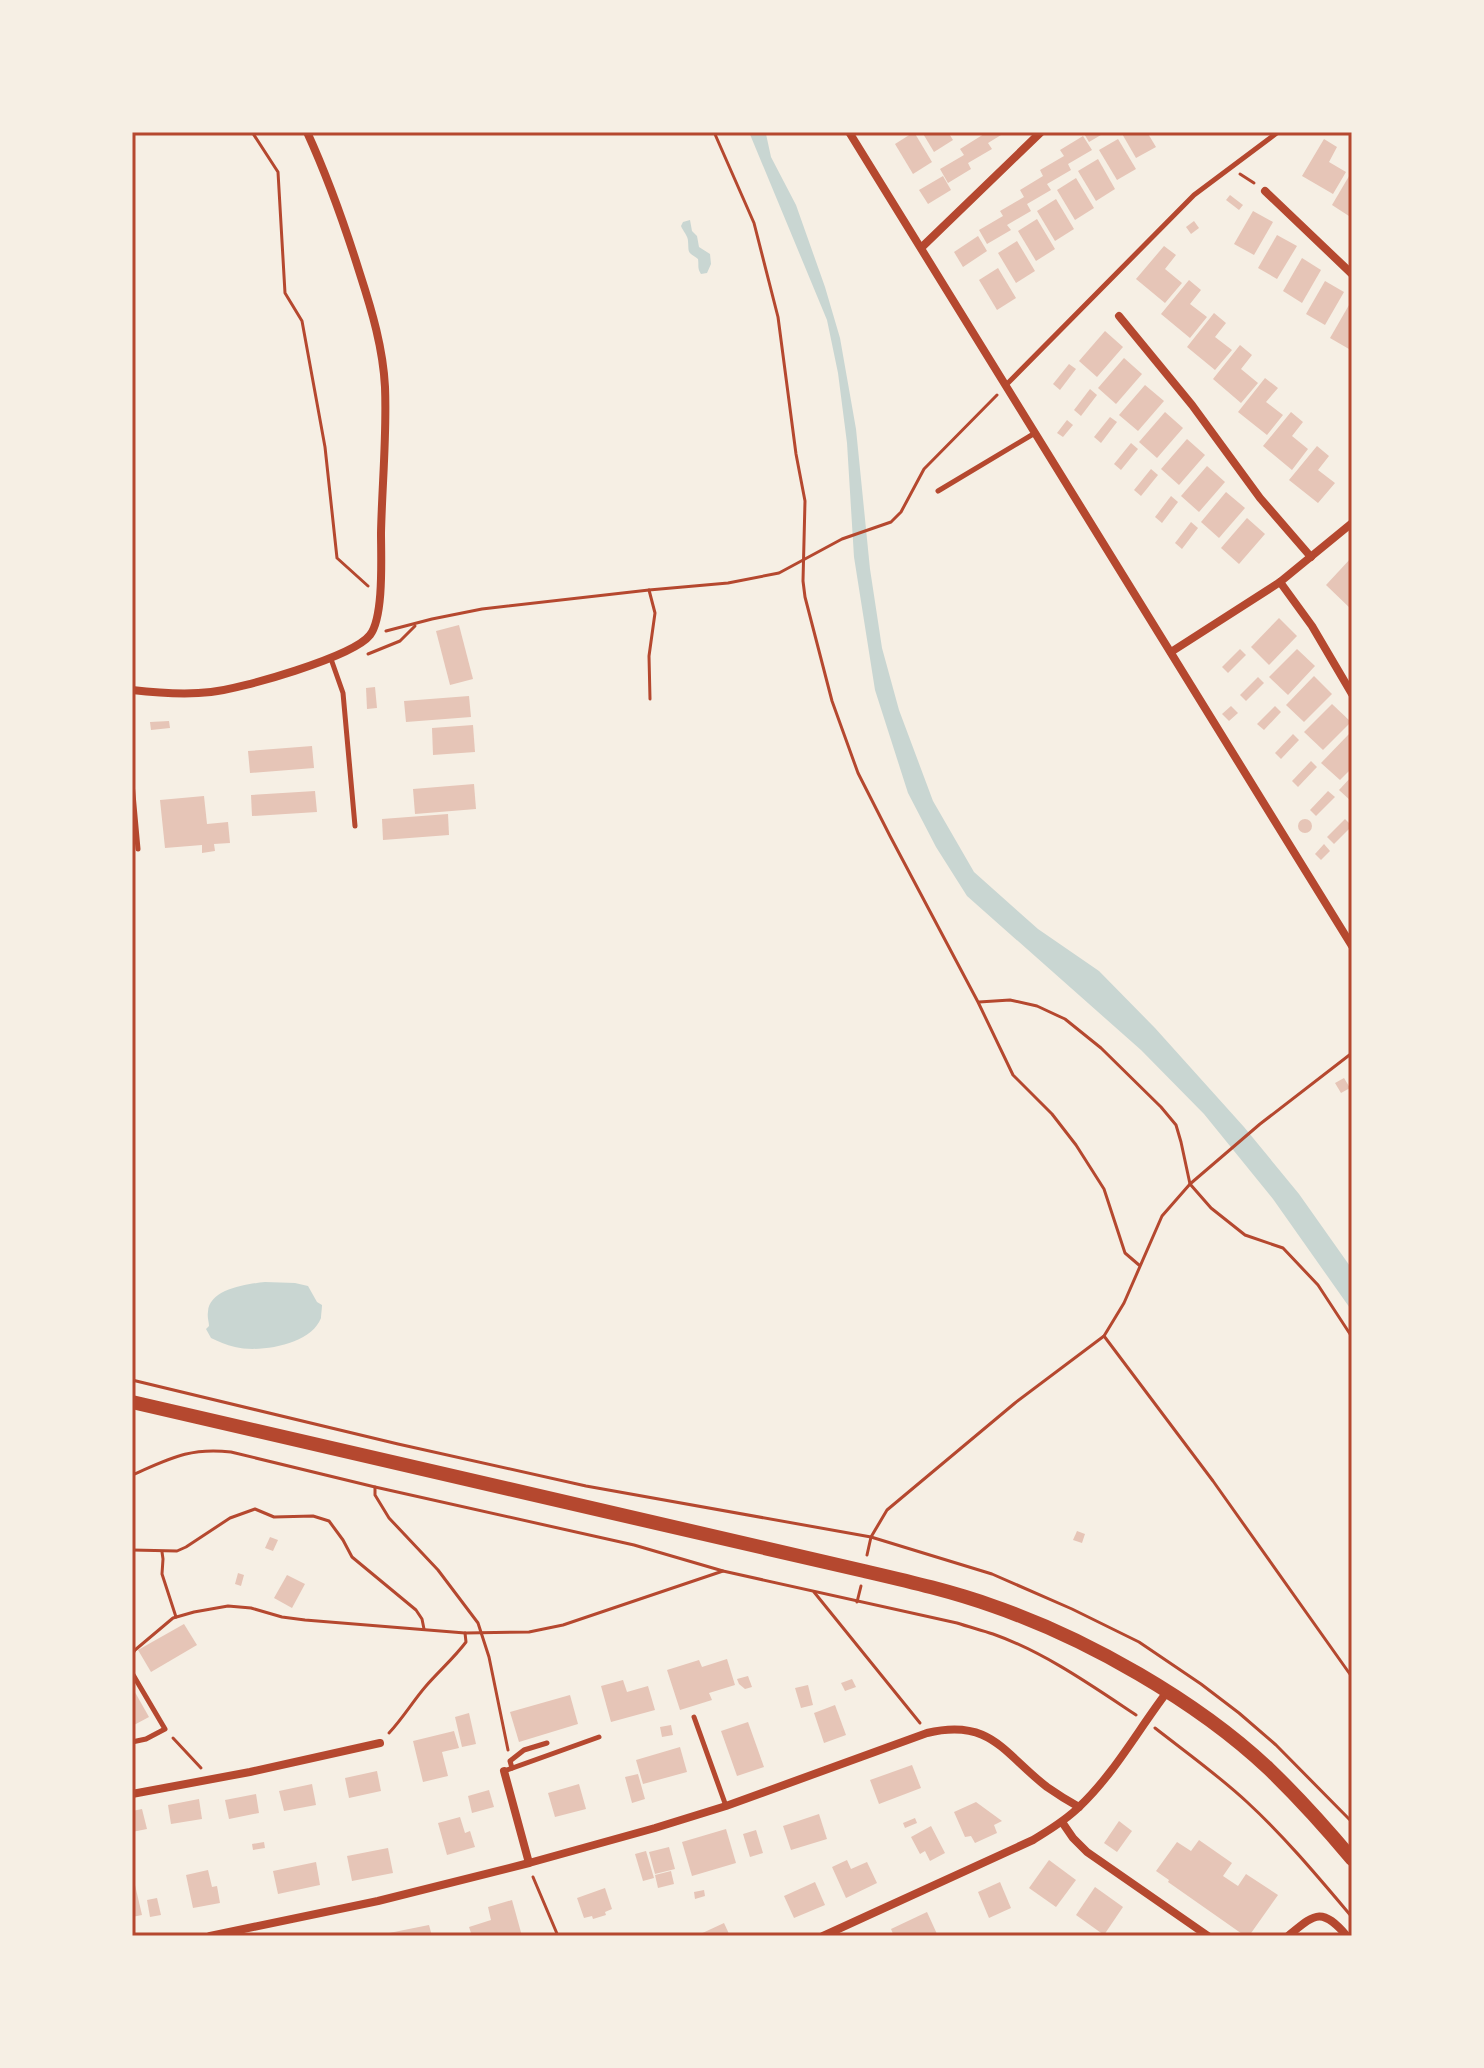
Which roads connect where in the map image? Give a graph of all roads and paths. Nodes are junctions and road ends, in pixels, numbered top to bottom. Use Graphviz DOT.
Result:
graph roads {
  1 [pos="252,132"];
  2 [pos="307,132"];
  3 [pos="714,132"];
  4 [pos="849,132"];
  5 [pos="1041,132"];
  6 [pos="1278,132"];
  7 [pos="1267,135"];
  8 [pos="1231,167"];
  9 [pos="1265,191"];
  10 [pos="922,247"];
  11 [pos="1352,274"];
  12 [pos="1119,316"];
  13 [pos="1006,385"];
  14 [pos="1036,433"];
  15 [pos="938,491"];
  16 [pos="1352,523"];
  17 [pos="1311,557"];
  18 [pos="804,559"];
  19 [pos="1280,582"];
  20 [pos="649,590"];
  21 [pos="380,596"];
  22 [pos="371,635"];
  23 [pos="1171,652"];
  24 [pos="331,659"];
  25 [pos="132,690"];
  26 [pos="1352,694"];
  27 [pos="650,699"];
  28 [pos="132,783"];
  29 [pos="355,826"];
  30 [pos="138,849"];
  31 [pos="1352,946"];
  32 [pos="978,1002"];
  33 [pos="1352,1053"];
  34 [pos="1190,1184"];
  35 [pos="1139,1265"];
  36 [pos="1104,1336"];
  37 [pos="1352,1337"];
  38 [pos="132,1380"];
  39 [pos="132,1402"];
  40 [pos="132,1475"];
  41 [pos="375,1487"];
  42 [pos="132,1550"];
  43 [pos="162,1551"];
  44 [pos="723,1571"];
  45 [pos="813,1590"];
  46 [pos="857,1602"];
  47 [pos="176,1617"];
  48 [pos="424,1629"];
  49 [pos="465,1633"];
  50 [pos="482,1633"];
  51 [pos="132,1655"];
  52 [pos="132,1673"];
  53 [pos="1352,1677"];
  54 [pos="1167,1692"];
  55 [pos="694,1717"];
  56 [pos="165,1729"];
  57 [pos="927,1733"];
  58 [pos="599,1737"];
  59 [pos="132,1742"];
  60 [pos="380,1743"];
  61 [pos="547,1743"];
  62 [pos="509,1767"];
  63 [pos="206,1780"];
  64 [pos="132,1794"];
  65 [pos="726,1806"];
  66 [pos="1079,1807"];
  67 [pos="1062,1822"];
  68 [pos="1352,1859"];
  69 [pos="529,1863"];
  70 [pos="210,1936"];
  71 [pos="558,1936"];
  72 [pos="823,1936"];
  73 [pos="1208,1936"];
  74 [pos="1288,1936"];
  75 [pos="1347,1936"];
  1 -- 21 [label="path"];
  2 -- 21 [label="street"];
  3 -- 18 [label="path"];
  4 -- 10 [label="street"];
  5 -- 10 [label="street"];
  6 -- 7 [label="lane"];
  7 -- 8 [label="lane"];
  8 -- 9 [label="path"];
  8 -- 13 [label="lane"];
  9 -- 11 [label="street"];
  10 -- 13 [label="street"];
  12 -- 17 [label="street"];
  13 -- 14 [label="street"];
  13 -- 18 [label="path"];
  14 -- 15 [label="lane"];
  14 -- 23 [label="street"];
  16 -- 17 [label="street"];
  17 -- 19 [label="street"];
  18 -- 20 [label="path"];
  18 -- 32 [label="path"];
  19 -- 23 [label="street"];
  19 -- 26 [label="street"];
  20 -- 22 [label="path"];
  20 -- 27 [label="path"];
  21 -- 22 [label="street"];
  22 -- 24 [label="street"];
  23 -- 31 [label="street"];
  24 -- 25 [label="street"];
  24 -- 29 [label="lane"];
  28 -- 30 [label="lane"];
  32 -- 34 [label="path"];
  32 -- 35 [label="path"];
  33 -- 34 [label="path"];
  34 -- 35 [label="path"];
  34 -- 37 [label="path"];
  35 -- 36 [label="path"];
  36 -- 38 [label="path"];
  36 -- 53 [label="path"];
  39 -- 54 [label="street"];
  40 -- 41 [label="path"];
  41 -- 44 [label="path"];
  41 -- 50 [label="path"];
  42 -- 43 [label="path"];
  43 -- 47 [label="path"];
  43 -- 48 [label="path"];
  44 -- 45 [label="path"];
  44 -- 50 [label="path"];
  45 -- 46 [label="path"];
  45 -- 57 [label="path"];
  47 -- 48 [label="path"];
  47 -- 51 [label="path"];
  48 -- 49 [label="path"];
  49 -- 50 [label="path"];
  49 -- 60 [label="path"];
  50 -- 62 [label="path"];
  52 -- 56 [label="lane"];
  54 -- 66 [label="street"];
  54 -- 68 [label="street"];
  55 -- 65 [label="lane"];
  56 -- 59 [label="lane"];
  56 -- 63 [label="path"];
  57 -- 65 [label="street"];
  57 -- 66 [label="street"];
  58 -- 62 [label="lane"];
  60 -- 63 [label="street"];
  61 -- 62 [label="lane"];
  62 -- 69 [label="street"];
  63 -- 64 [label="street"];
  65 -- 69 [label="street"];
  66 -- 67 [label="street"];
  67 -- 72 [label="street"];
  67 -- 73 [label="street"];
  69 -- 70 [label="street"];
  69 -- 71 [label="path"];
  74 -- 75 [label="street"];
}
